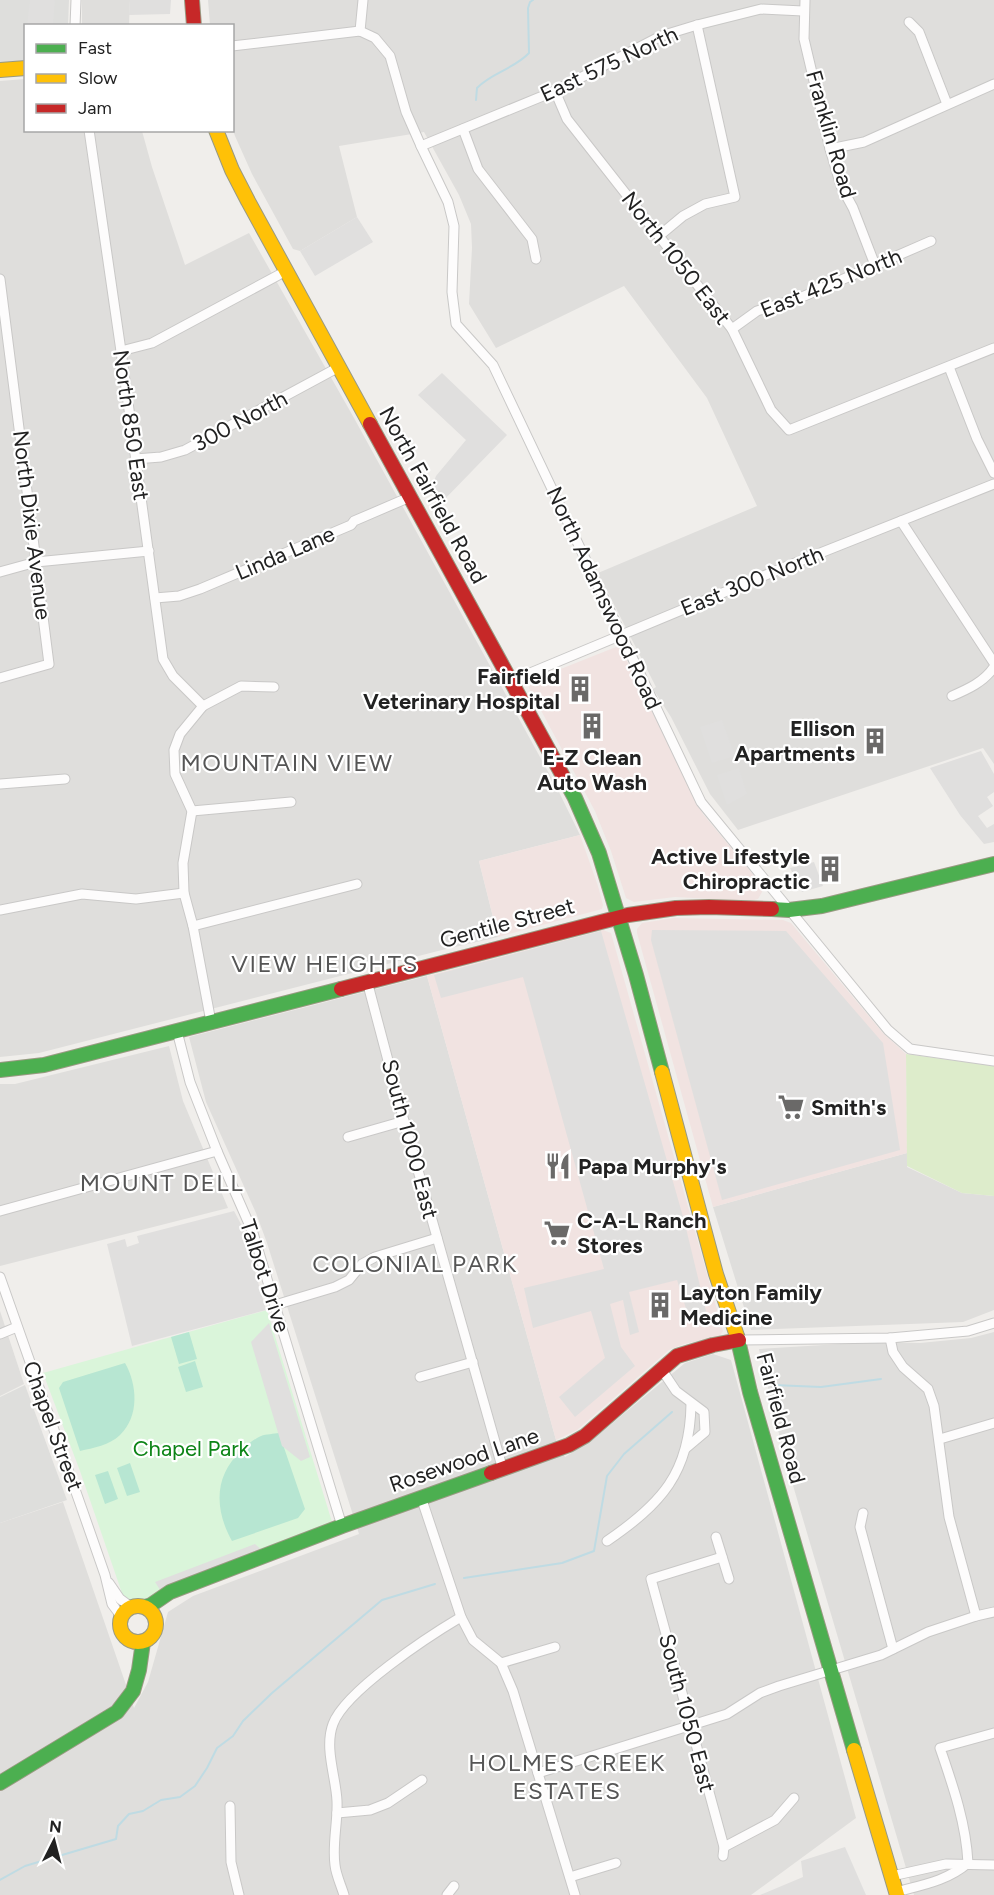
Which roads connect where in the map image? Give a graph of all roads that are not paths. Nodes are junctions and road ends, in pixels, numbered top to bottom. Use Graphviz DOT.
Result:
graph roads {
  1 [pos="76,0"];
  2 [pos="192,0"];
  3 [pos="363,0"];
  4 [pos="805,0"];
  5 [pos="803,11"];
  6 [pos="909,22"];
  7 [pos="75,24"];
  8 [pos="194,24"];
  9 [pos="697,25"];
  10 [pos="360,31"];
  11 [pos="234,46"];
  12 [pos="24,68"];
  13 [pos="0,70"];
  14 [pos="994,84"];
  15 [pos="555,91"];
  16 [pos="947,104"];
  17 [pos="463,129"];
  18 [pos="89,132"];
  19 [pos="217,132"];
  20 [pos="421,146"];
  21 [pos="830,149"];
  22 [pos="659,236"];
  23 [pos="932,241"];
  24 [pos="536,260"];
  25 [pos="875,265"];
  26 [pos="286,271"];
  27 [pos="0,279"];
  28 [pos="732,329"];
  29 [pos="994,348"];
  30 [pos="121,351"];
  31 [pos="339,367"];
  32 [pos="949,367"];
  33 [pos="135,459"];
  34 [pos="994,473"];
  35 [pos="994,484"];
  36 [pos="410,497"];
  37 [pos="900,521"];
  38 [pos="149,551"];
  39 [pos="36,562"];
  40 [pos="0,572"];
  41 [pos="155,598"];
  42 [pos="621,635"];
  43 [pos="994,665"];
  44 [pos="0,678"];
  45 [pos="511,681"];
  46 [pos="273,687"];
  47 [pos="952,696"];
  48 [pos="203,706"];
  49 [pos="65,779"];
  50 [pos="0,784"];
  51 [pos="291,802"];
  52 [pos="192,811"];
  53 [pos="994,864"];
  54 [pos="608,882"];
  55 [pos="357,884"];
  56 [pos="184,893"];
  57 [pos="0,910"];
  58 [pos="789,910"];
  59 [pos="619,917"];
  60 [pos="193,926"];
  61 [pos="367,981"];
  62 [pos="212,1022"];
  63 [pos="177,1031"];
  64 [pos="994,1061"];
  65 [pos="0,1071"];
  66 [pos="404,1120"];
  67 [pos="348,1137"];
  68 [pos="217,1151"];
  69 [pos="0,1211"];
  70 [pos="437,1238"];
  71 [pos="0,1276"];
  72 [pos="275,1305"];
  73 [pos="994,1323"];
  74 [pos="18,1327"];
  75 [pos="0,1334"];
  76 [pos="890,1338"];
  77 [pos="739,1340"];
  78 [pos="473,1362"];
  79 [pos="662,1370"];
  80 [pos="420,1377"];
  81 [pos="691,1404"];
  82 [pos="994,1424"];
  83 [pos="940,1439"];
  84 [pos="685,1449"];
  85 [pos="503,1470"];
  86 [pos="421,1497"];
  87 [pos="863,1513"];
  88 [pos="342,1526"];
  89 [pos="716,1537"];
  90 [pos="607,1541"];
  91 [pos="722,1557"];
  92 [pos="729,1579"];
  93 [pos="183,1587"];
  94 [pos="133,1610"];
  95 [pos="994,1612"];
  96 [pos="976,1616"];
  97 [pos="461,1617"];
  98 [pos="156,1620"];
  99 [pos="138,1642"];
  100 [pos="555,1647"];
  101 [pos="894,1649"];
  102 [pos="501,1663"];
  103 [pos="830,1671"];
  104 [pos="690,1725"];
  105 [pos="994,1733"];
  106 [pos="538,1773"];
  107 [pos="422,1780"];
  108 [pos="0,1784"];
  109 [pos="795,1798"];
  110 [pos="230,1806"];
  111 [pos="337,1813"];
  112 [pos="616,1863"];
  113 [pos="968,1863"];
  114 [pos="994,1864"];
  115 [pos="892,1876"];
  116 [pos="570,1877"];
  117 [pos="454,1886"];
  118 [pos="897,1894"];
  119 [pos="239,1895"];
  120 [pos="344,1895"];
  121 [pos="447,1895"];
  122 [pos="575,1895"];
  1 -- 7 [label="street"];
  2 -- 8 [label="street"];
  3 -- 10 [label="street"];
  4 -- 5 [label="street, Franklin Road"];
  5 -- 9 [label="street, East 575 North"];
  5 -- 21 [label="street, Franklin Road"];
  6 -- 16 [label="street"];
  9 -- 15 [label="street, East 575 North"];
  9 -- 22 [label="street"];
  10 -- 11 [label="street"];
  10 -- 20 [label="street, North Adamswood Road"];
  12 -- 13 [label="street"];
  14 -- 16 [label="street"];
  15 -- 17 [label="street, East 575 North"];
  15 -- 22 [label="street, North 1050 East"];
  16 -- 21 [label="street"];
  17 -- 20 [label="street, East 575 North"];
  17 -- 24 [label="street"];
  18 -- 30 [label="street, North 850 East"];
  19 -- 26 [label="street, North Fairfield Road"];
  20 -- 42 [label="street, North Adamswood Road"];
  21 -- 25 [label="street, Franklin Road"];
  22 -- 28 [label="street, North 1050 East"];
  23 -- 25 [label="street, East 425 North"];
  25 -- 28 [label="street, East 425 North"];
  26 -- 30 [label="street"];
  26 -- 31 [label="street, North Fairfield Road"];
  27 -- 39 [label="street, North Dixie Avenue"];
  28 -- 32 [label="street, North 1050 East"];
  29 -- 32 [label="street"];
  30 -- 33 [label="street, North 850 East"];
  31 -- 33 [label="street, 300 North"];
  31 -- 36 [label="street, North Fairfield Road"];
  32 -- 34 [label="street"];
  33 -- 38 [label="street, North 850 East"];
  35 -- 37 [label="street, East 300 North"];
  36 -- 41 [label="street, Linda Lane"];
  36 -- 45 [label="street, North Fairfield Road"];
  37 -- 42 [label="street, East 300 North"];
  37 -- 43 [label="street"];
  38 -- 39 [label="street"];
  38 -- 41 [label="street, North 850 East"];
  39 -- 40 [label="street"];
  39 -- 44 [label="street, North Dixie Avenue"];
  41 -- 48 [label="street, North 850 East"];
  42 -- 45 [label="street, East 300 North"];
  42 -- 58 [label="street, North Adamswood Road"];
  43 -- 47 [label="street"];
  45 -- 54 [label="street, North Fairfield Road"];
  46 -- 48 [label="street"];
  48 -- 52 [label="street"];
  49 -- 50 [label="street"];
  51 -- 52 [label="street"];
  52 -- 56 [label="street"];
  53 -- 58 [label="street, Gentile Street"];
  54 -- 59 [label="street, Fairfield Road"];
  55 -- 60 [label="street"];
  56 -- 57 [label="street"];
  56 -- 60 [label="street"];
  58 -- 59 [label="street, Gentile Street"];
  58 -- 64 [label="street, North Adamswood Road"];
  59 -- 61 [label="street, Gentile Street"];
  59 -- 77 [label="street, Fairfield Road"];
  60 -- 62 [label="street"];
  61 -- 62 [label="street, Gentile Street"];
  61 -- 66 [label="street, South 1000 East"];
  62 -- 63 [label="street, Gentile Street"];
  63 -- 65 [label="street, Gentile Street"];
  63 -- 68 [label="street, Talbot Drive"];
  66 -- 67 [label="street"];
  66 -- 70 [label="street, South 1000 East"];
  68 -- 69 [label="street"];
  68 -- 72 [label="street, Talbot Drive"];
  70 -- 72 [label="street"];
  70 -- 78 [label="street, South 1000 East"];
  71 -- 74 [label="street, Chapel Street"];
  72 -- 88 [label="street, Talbot Drive"];
  73 -- 76 [label="street"];
  74 -- 75 [label="street"];
  74 -- 94 [label="street, Chapel Street"];
  76 -- 77 [label="street"];
  76 -- 83 [label="street"];
  77 -- 79 [label="street, Rosewood Lane"];
  77 -- 103 [label="street, Fairfield Road"];
  78 -- 80 [label="street"];
  78 -- 85 [label="street, South 1000 East"];
  79 -- 81 [label="street"];
  79 -- 85 [label="street, Rosewood Lane"];
  81 -- 84 [label="street"];
  81 -- 84 [label="street"];
  82 -- 83 [label="street"];
  83 -- 96 [label="street"];
  84 -- 90 [label="street"];
  85 -- 86 [label="street, Rosewood Lane"];
  86 -- 88 [label="street, Rosewood Lane"];
  86 -- 97 [label="street"];
  87 -- 101 [label="street"];
  88 -- 93 [label="street, Rosewood Lane"];
  89 -- 91 [label="street"];
  91 -- 92 [label="street"];
  91 -- 104 [label="street, South 1050 East"];
  93 -- 94 [label="street, Rosewood Lane"];
  93 -- 98 [label="street, Rosewood Lane"];
  94 -- 98 [label="street"];
  94 -- 99 [label="street"];
  95 -- 96 [label="street"];
  96 -- 101 [label="street"];
  97 -- 102 [label="street"];
  97 -- 111 [label="street"];
  98 -- 99 [label="street"];
  99 -- 108 [label="street"];
  100 -- 102 [label="street"];
  101 -- 103 [label="street"];
  102 -- 106 [label="street"];
  103 -- 104 [label="street"];
  103 -- 115 [label="street, Fairfield Road"];
  104 -- 106 [label="street"];
  104 -- 109 [label="street, South 1050 East"];
  105 -- 113 [label="street"];
  106 -- 116 [label="street"];
  107 -- 111 [label="street"];
  110 -- 119 [label="street"];
  111 -- 120 [label="street"];
  112 -- 116 [label="street"];
  113 -- 114 [label="street"];
  113 -- 115 [label="street"];
  113 -- 118 [label="street"];
  115 -- 118 [label="street, Fairfield Road"];
  116 -- 122 [label="street"];
  117 -- 121 [label="street"];
}
